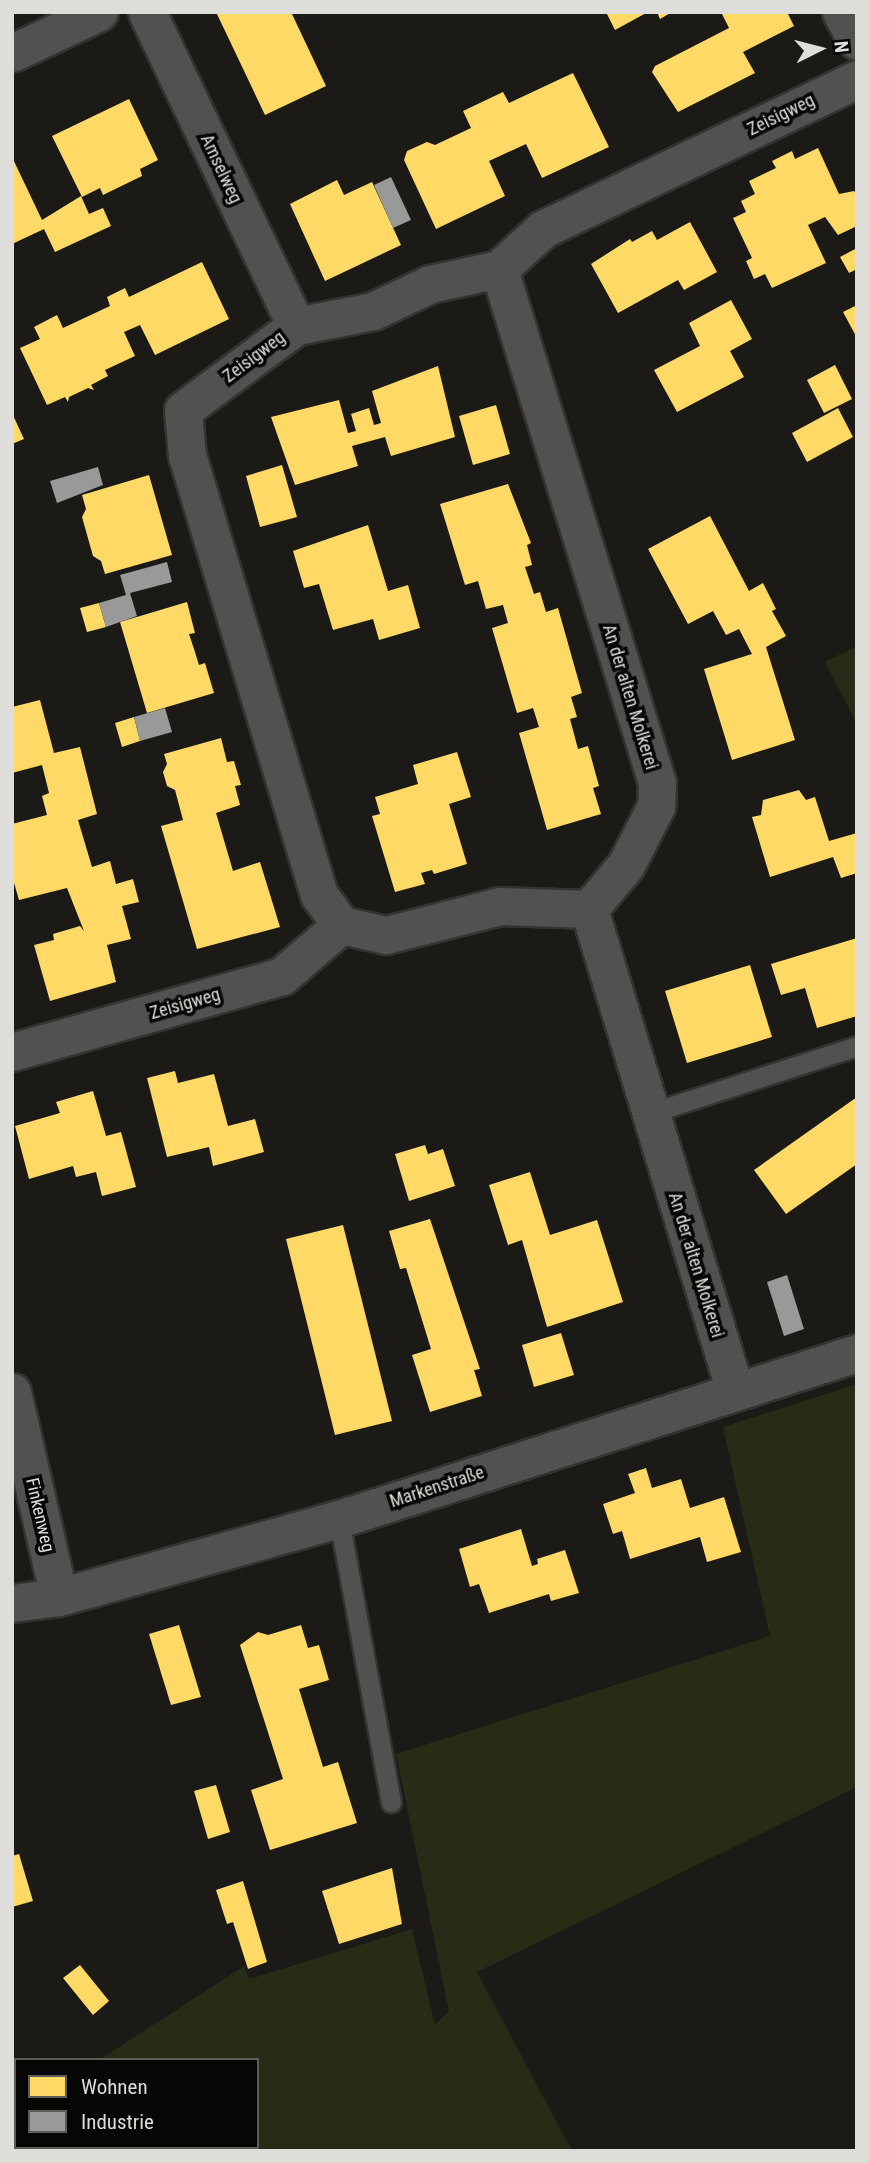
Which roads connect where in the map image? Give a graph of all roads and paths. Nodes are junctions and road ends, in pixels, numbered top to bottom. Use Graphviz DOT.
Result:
graph roads {
  1 [pos="99,12"];
  2 [pos="147,12"];
  3 [pos="842,12"];
  4 [pos="857,40"];
  5 [pos="12,53"];
  6 [pos="857,79"];
  7 [pos="499,269"];
  8 [pos="296,326"];
  9 [pos="589,909"];
  10 [pos="341,925"];
  11 [pos="857,1046"];
  12 [pos="12,1052"];
  13 [pos="650,1113"];
  14 [pos="857,1353"];
  15 [pos="735,1391"];
  16 [pos="12,1392"];
  17 [pos="339,1519"];
  18 [pos="59,1597"];
  19 [pos="12,1603"];
  20 [pos="391,1802"];
  1 -- 5 [label="street"];
  2 -- 8 [label="street, Amselweg"];
  3 -- 4 [label="street"];
  6 -- 7 [label="street, Zeisigweg"];
  7 -- 8 [label="street, Zeisigweg"];
  7 -- 9 [label="street, An der alten Molkerei"];
  8 -- 10 [label="street, Zeisigweg"];
  9 -- 10 [label="street"];
  9 -- 13 [label="street, An der alten Molkerei"];
  10 -- 12 [label="street, Zeisigweg"];
  11 -- 13 [label="lane"];
  13 -- 15 [label="street, An der alten Molkerei"];
  14 -- 15 [label="street, Markenstraße"];
  15 -- 17 [label="street, Markenstraße"];
  16 -- 18 [label="street, Finkenweg"];
  17 -- 18 [label="street, Markenstraße"];
  17 -- 20 [label="lane"];
  18 -- 19 [label="street, Markenstraße"];
}
